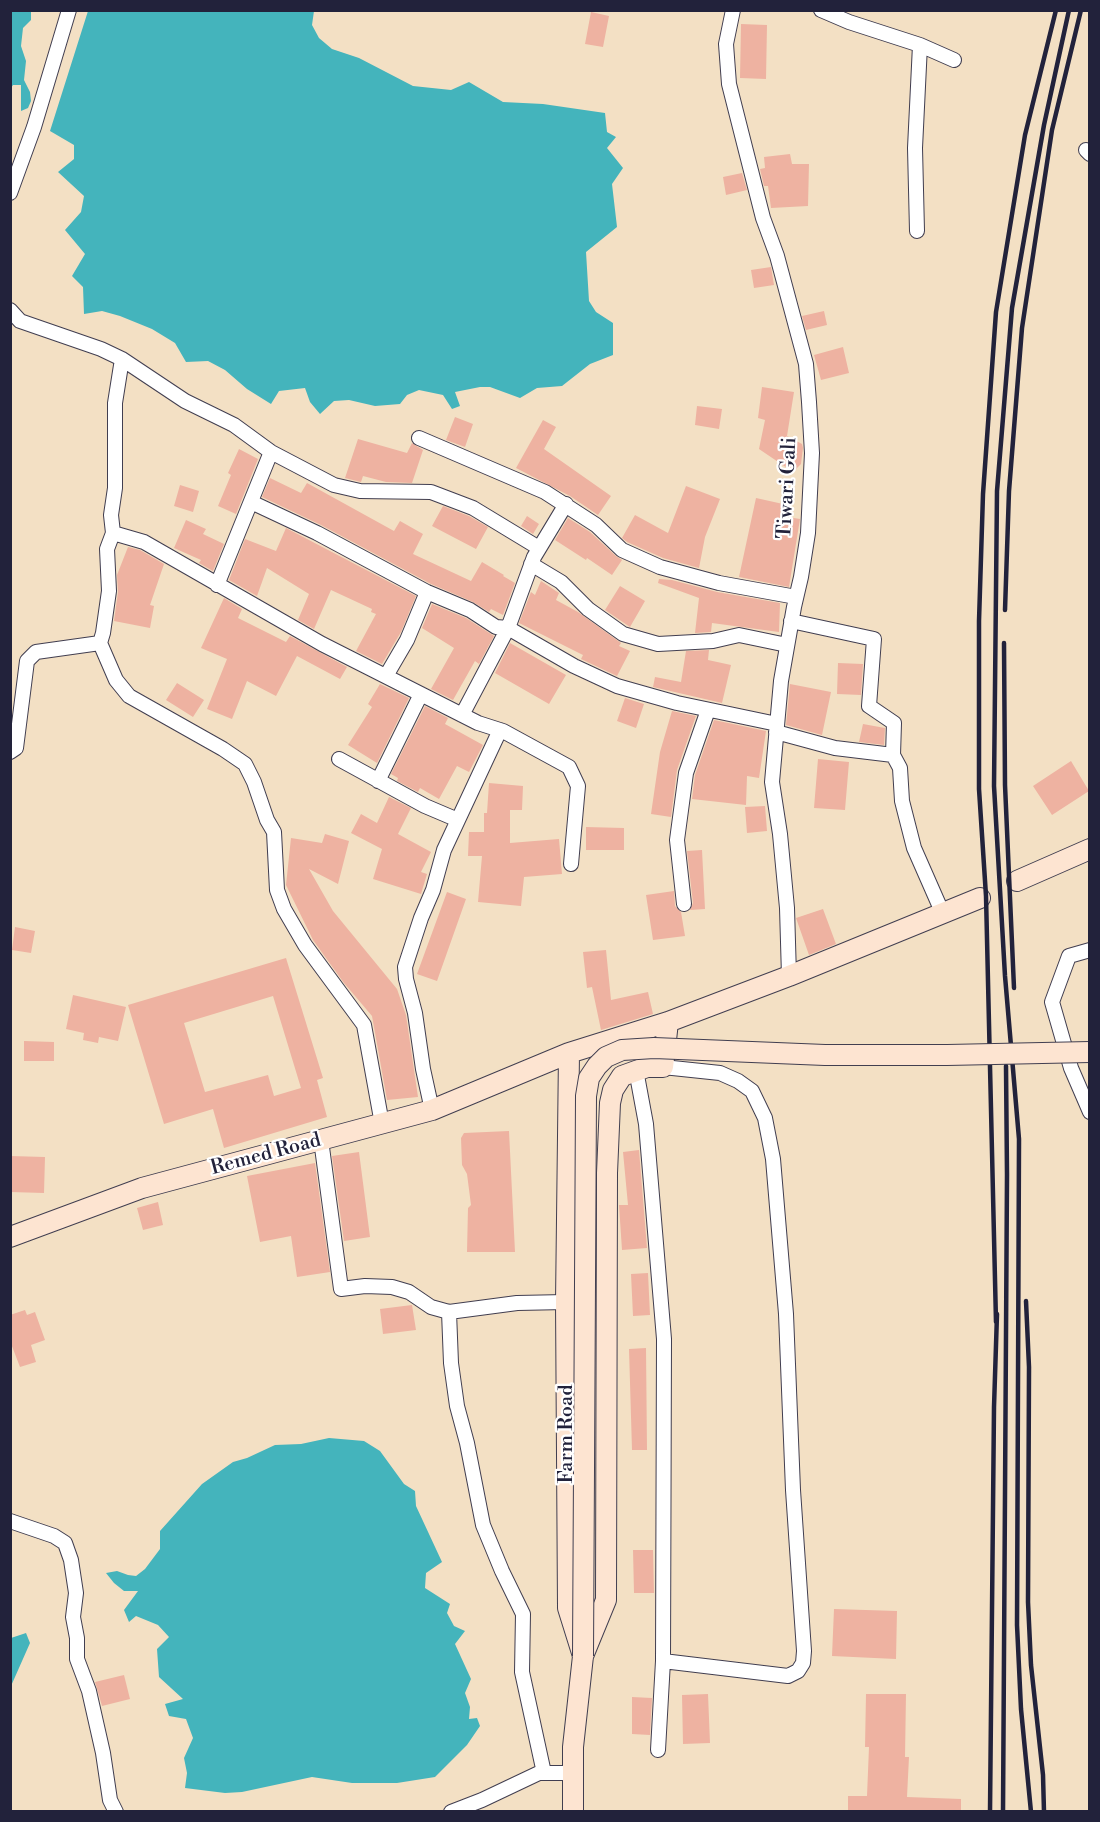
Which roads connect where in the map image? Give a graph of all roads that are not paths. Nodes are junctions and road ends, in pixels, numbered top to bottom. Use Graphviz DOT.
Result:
graph roads {
  1 [pos="69,10"];
  2 [pos="733,10"];
  3 [pos="821,10"];
  4 [pos="920,45"];
  5 [pos="954,60"];
  6 [pos="10,193"];
  7 [pos="917,231"];
  8 [pos="10,310"];
  9 [pos="122,359"];
  10 [pos="419,438"];
  11 [pos="272,452"];
  12 [pos="251,501"];
  13 [pos="566,504"];
  14 [pos="113,533"];
  15 [pos="539,548"];
  16 [pos="531,564"];
  17 [pos="217,585"];
  18 [pos="427,592"];
  19 [pos="796,597"];
  20 [pos="791,621"];
  21 [pos="508,628"];
  22 [pos="100,643"];
  23 [pos="787,645"];
  24 [pos="386,676"];
  25 [pos="422,694"];
  26 [pos="708,710"];
  27 [pos="462,715"];
  28 [pos="776,728"];
  29 [pos="500,730"];
  30 [pos="10,752"];
  31 [pos="893,755"];
  32 [pos="339,759"];
  33 [pos="378,781"];
  34 [pos="458,820"];
  35 [pos="1089,849"];
  36 [pos="571,864"];
  37 [pos="1017,881"];
  38 [pos="980,898"];
  39 [pos="684,904"];
  40 [pos="943,914"];
  41 [pos="1089,950"];
  42 [pos="789,976"];
  43 [pos="668,1023"];
  44 [pos="1089,1052"];
  45 [pos="569,1053"];
  46 [pos="663,1067"];
  47 [pos="636,1070"];
  48 [pos="432,1110"];
  49 [pos="1089,1112"];
  50 [pos="382,1124"];
  51 [pos="321,1140"];
  52 [pos="10,1237"];
  53 [pos="566,1302"];
  54 [pos="449,1312"];
  55 [pos="10,1521"];
  56 [pos="583,1656"];
  57 [pos="663,1661"];
  58 [pos="658,1750"];
  59 [pos="544,1773"];
  60 [pos="573,1773"];
  61 [pos="116,1812"];
  62 [pos="451,1812"];
  63 [pos="573,1812"];
  1 -- 6 [label="street"];
  2 -- 19 [label="street, Tiwari Gali"];
  3 -- 4 [label="street"];
  4 -- 5 [label="street"];
  4 -- 7 [label="street"];
  8 -- 9 [label="street"];
  9 -- 11 [label="street"];
  9 -- 14 [label="street"];
  10 -- 13 [label="street"];
  11 -- 12 [label="street"];
  11 -- 15 [label="street"];
  12 -- 17 [label="street"];
  12 -- 18 [label="street"];
  13 -- 15 [label="street"];
  13 -- 19 [label="street"];
  14 -- 17 [label="street"];
  14 -- 22 [label="street"];
  15 -- 16 [label="street"];
  16 -- 21 [label="street"];
  16 -- 23 [label="street"];
  17 -- 24 [label="street"];
  18 -- 21 [label="street"];
  18 -- 24 [label="street"];
  19 -- 20 [label="street, Tiwari Gali"];
  20 -- 23 [label="street, Tiwari Gali"];
  20 -- 31 [label="street"];
  21 -- 26 [label="street"];
  21 -- 27 [label="street"];
  22 -- 30 [label="street"];
  22 -- 50 [label="street"];
  23 -- 28 [label="street, Tiwari Gali"];
  24 -- 25 [label="street"];
  25 -- 27 [label="street"];
  25 -- 33 [label="street"];
  26 -- 28 [label="street"];
  26 -- 39 [label="street"];
  27 -- 29 [label="street"];
  28 -- 31 [label="street"];
  28 -- 42 [label="street, Tiwari Gali"];
  29 -- 34 [label="street"];
  29 -- 36 [label="street"];
  31 -- 40 [label="street"];
  32 -- 33 [label="street"];
  33 -- 34 [label="street"];
  34 -- 48 [label="street"];
  35 -- 37 [label="street"];
  38 -- 40 [label="street, Remed Road"];
  40 -- 42 [label="street, Remed Road"];
  41 -- 49 [label="street"];
  42 -- 43 [label="street, Remed Road"];
  43 -- 45 [label="street, Remed Road"];
  43 -- 46 [label="street"];
  44 -- 56 [label="street, bridge"];
  45 -- 48 [label="street, Remed Road"];
  45 -- 53 [label="street, Farm Road"];
  46 -- 47 [label="street"];
  46 -- 57 [label="street"];
  47 -- 56 [label="street"];
  47 -- 57 [label="street"];
  48 -- 50 [label="street, Remed Road"];
  50 -- 51 [label="street, Remed Road"];
  51 -- 52 [label="street, Remed Road"];
  51 -- 54 [label="street"];
  53 -- 54 [label="street"];
  53 -- 56 [label="street, Farm Road"];
  54 -- 59 [label="street"];
  55 -- 61 [label="street"];
  56 -- 60 [label="street, Farm Road"];
  57 -- 58 [label="street"];
  59 -- 60 [label="street"];
  59 -- 62 [label="street"];
  60 -- 63 [label="street, Farm Road"];
}
